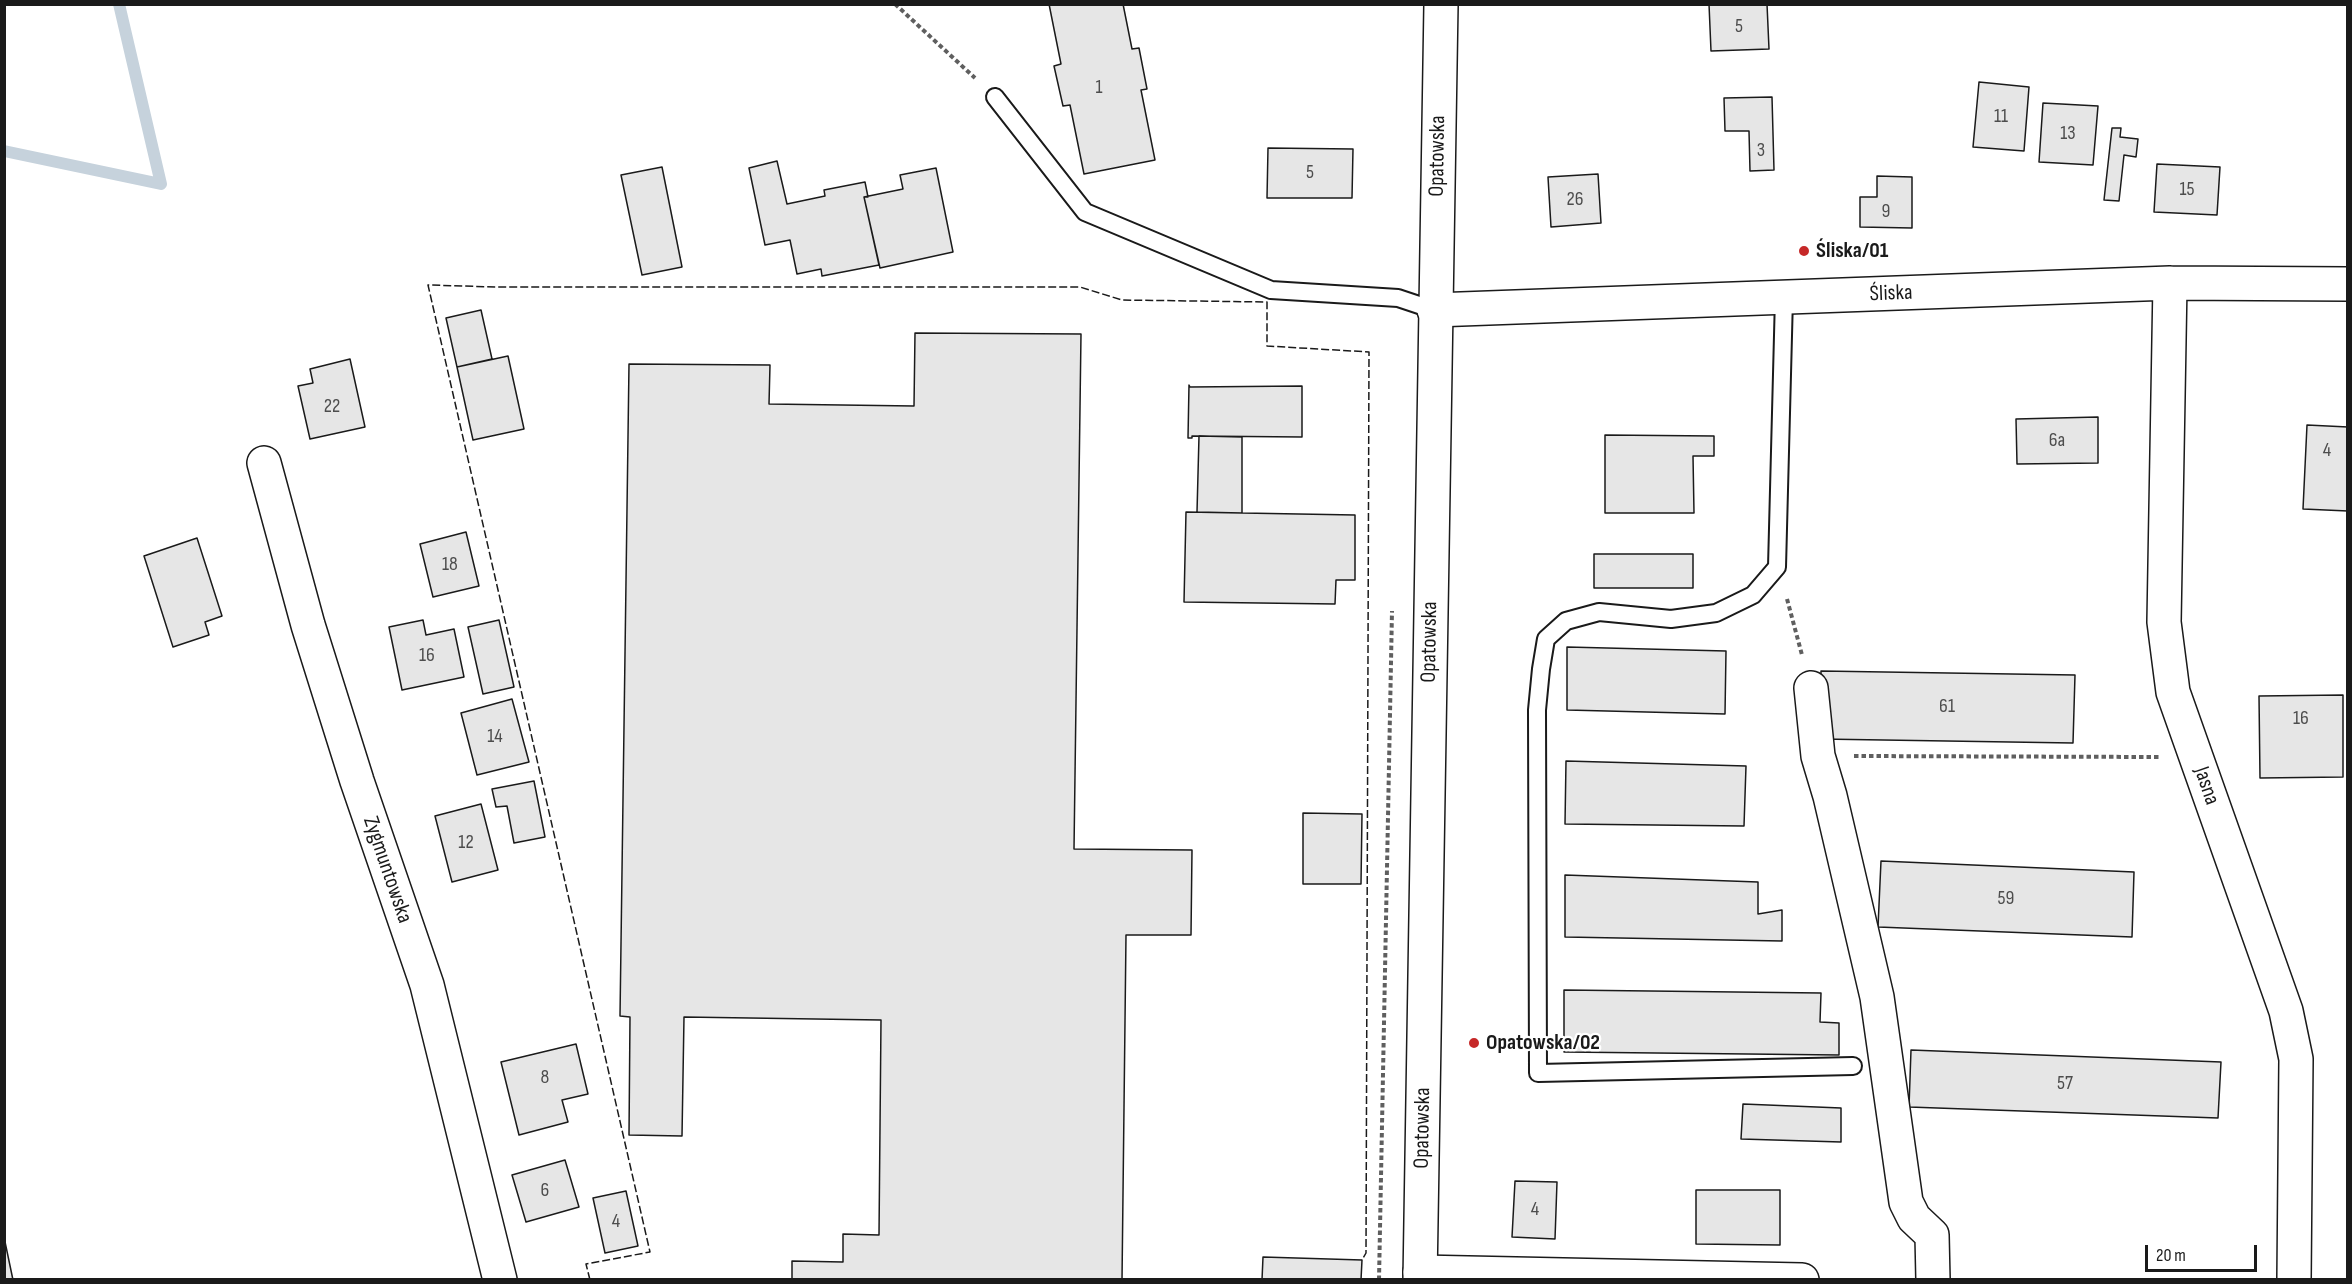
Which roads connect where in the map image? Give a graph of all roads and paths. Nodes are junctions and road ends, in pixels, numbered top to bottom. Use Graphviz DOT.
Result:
graph roads {
  1 [pos="895,4"];
  2 [pos="1441,4"];
  3 [pos="995,97"];
  4 [pos="2170,284"];
  5 [pos="2348,284"];
  6 [pos="1784,297"];
  7 [pos="1434,310"];
  8 [pos="264,463"];
  9 [pos="1777,567"];
  10 [pos="1392,606"];
  11 [pos="1811,688"];
  12 [pos="1818,756"];
  13 [pos="2196,757"];
  14 [pos="1853,1066"];
  15 [pos="1420,1276"];
  16 [pos="500,1280"];
  17 [pos="1378,1280"];
  18 [pos="1802,1280"];
  19 [pos="1933,1280"];
  20 [pos="2294,1280"];
  1 -- 3 [label="path"];
  2 -- 7 [label="street, Opatowska"];
  3 -- 7 [label="lane"];
  4 -- 5 [label="street, Śliska"];
  4 -- 6 [label="street, Śliska"];
  4 -- 13 [label="street, Jasna"];
  6 -- 7 [label="street, Śliska"];
  6 -- 9 [label="lane"];
  7 -- 15 [label="street, Opatowska"];
  8 -- 16 [label="street, Zygmuntowska"];
  9 -- 11 [label="path"];
  9 -- 14 [label="lane"];
  10 -- 17 [label="path"];
  11 -- 12 [label="street"];
  12 -- 13 [label="path"];
  12 -- 19 [label="street"];
  13 -- 20 [label="street, Jasna"];
  15 -- 18 [label="street"];
}
